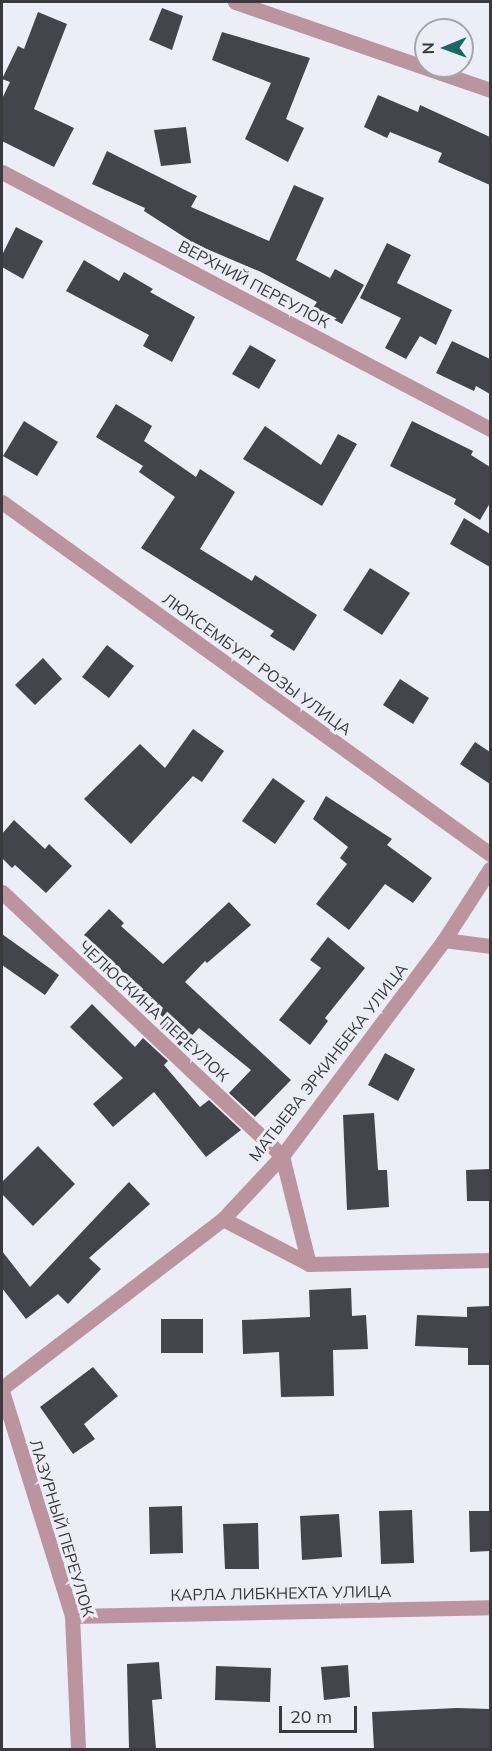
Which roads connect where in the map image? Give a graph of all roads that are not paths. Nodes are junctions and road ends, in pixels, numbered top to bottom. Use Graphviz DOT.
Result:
graph roads {
  1 [pos="235,2"];
  2 [pos="490,90"];
  3 [pos="2,172"];
  4 [pos="490,429"];
  5 [pos="2,502"];
  6 [pos="490,854"];
  7 [pos="490,869"];
  8 [pos="2,892"];
  9 [pos="444,940"];
  10 [pos="490,946"];
  11 [pos="282,1156"];
  12 [pos="223,1220"];
  13 [pos="490,1260"];
  14 [pos="309,1264"];
  15 [pos="2,1390"];
  16 [pos="490,1607"];
  17 [pos="72,1616"];
  18 [pos="78,1749"];
  1 -- 2 [label="street"];
  3 -- 4 [label="street, ВЕРХНИЙ ПЕРЕУЛОК"];
  5 -- 6 [label="street, ЛЮКСЕМБУРГ РОЗЫ УЛИЦА"];
  7 -- 9 [label="street, МАТЫЕВА ЭРКИНБЕКА УЛИЦА"];
  8 -- 11 [label="street, ЧЕЛЮСКИНА ПЕРЕУЛОК"];
  9 -- 10 [label="street"];
  9 -- 11 [label="street, МАТЫЕВА ЭРКИНБЕКА УЛИЦА"];
  11 -- 12 [label="street, МАТЫЕВА ЭРКИНБЕКА УЛИЦА"];
  11 -- 14 [label="street"];
  12 -- 14 [label="street"];
  12 -- 15 [label="street, МАТЫЕВА ЭРКИНБЕКА УЛИЦА"];
  13 -- 14 [label="street"];
  15 -- 17 [label="street, ЛАЗУРНЫЙ ПЕРЕУЛОК"];
  16 -- 17 [label="street, КАРЛА ЛИБКНЕХТА УЛИЦА"];
  17 -- 18 [label="street, ЛАЗУРНЫЙ ПЕРЕУЛОК"];
}
